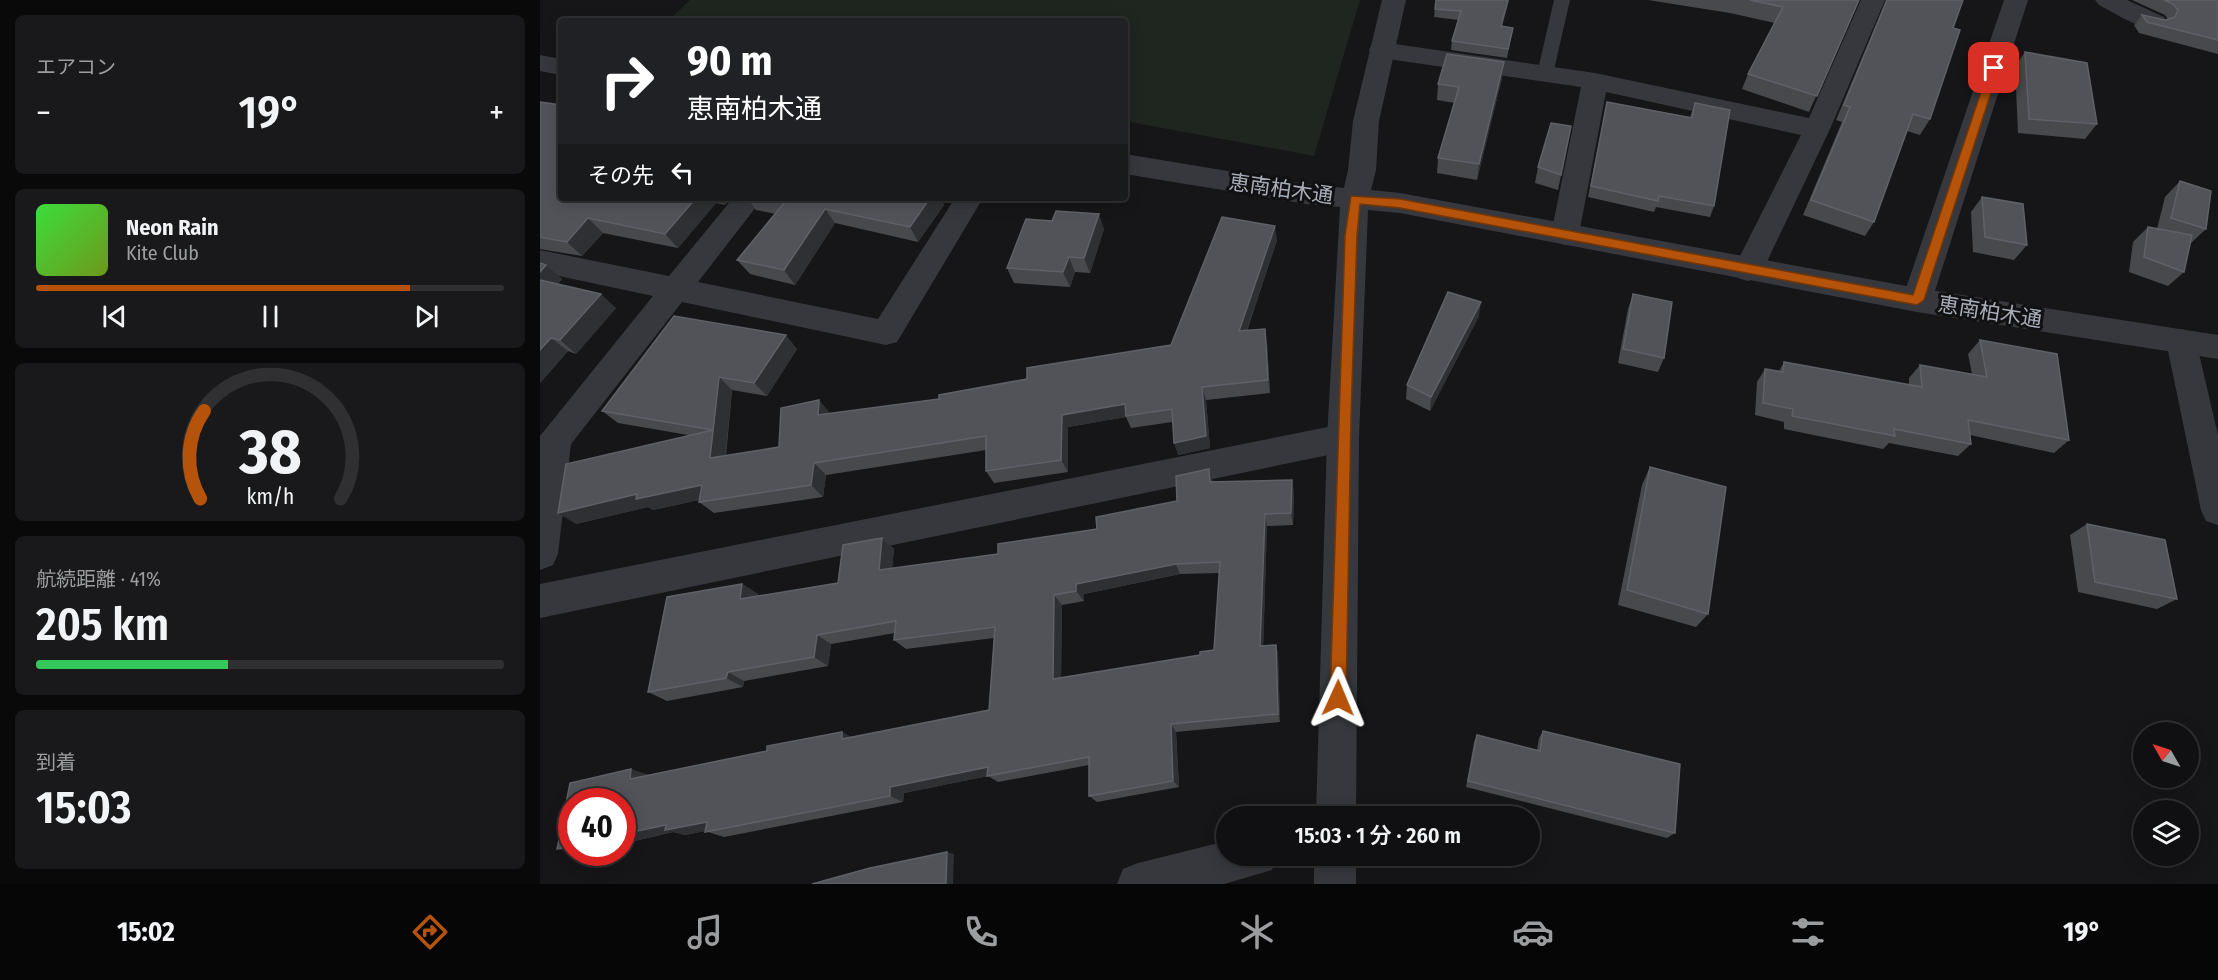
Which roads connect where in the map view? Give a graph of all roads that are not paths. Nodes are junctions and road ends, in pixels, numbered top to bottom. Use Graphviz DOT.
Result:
graph roads {
  1 [pos="1394,0"];
  2 [pos="1562,0"];
  3 [pos="1873,0"];
  4 [pos="2016,0"];
  5 [pos="2107,0"];
  6 [pos="2155,22"];
  7 [pos="1381,50"];
  8 [pos="540,63"];
  9 [pos="558,66"];
  10 [pos="1545,74"];
  11 [pos="1595,81"];
  12 [pos="1817,129"];
  13 [pos="1128,164"];
  14 [pos="1355,199"];
  15 [pos="747,201"];
  16 [pos="967,201"];
  17 [pos="1565,234"];
  18 [pos="540,261"];
  19 [pos="1748,270"];
  20 [pos="676,288"];
  21 [pos="1917,300"];
  22 [pos="2181,341"];
  23 [pos="2218,347"];
  24 [pos="547,437"];
  25 [pos="1343,438"];
  26 [pos="2218,510"];
  27 [pos="540,554"];
  28 [pos="540,601"];
  29 [pos="1336,806"];
  30 [pos="1216,865"];
  31 [pos="1335,866"];
  32 [pos="1138,884"];
  33 [pos="1335,884"];
  1 -- 7 [label="street"];
  2 -- 10 [label="lane"];
  3 -- 12 [label="street"];
  4 -- 21 [label="street"];
  5 -- 6 [label="street"];
  7 -- 10 [label="street"];
  7 -- 14 [label="street"];
  8 -- 9 [label="street"];
  10 -- 11 [label="street"];
  11 -- 12 [label="street"];
  11 -- 17 [label="street"];
  12 -- 19 [label="street"];
  13 -- 14 [label="street, 恵南柏木通"];
  14 -- 17 [label="street, 恵南柏木通"];
  14 -- 25 [label="street"];
  15 -- 20 [label="street"];
  16 -- 20 [label="street"];
  17 -- 19 [label="street, 恵南柏木通"];
  18 -- 20 [label="street"];
  19 -- 21 [label="street, 恵南柏木通"];
  20 -- 24 [label="street"];
  21 -- 22 [label="street, 恵南柏木通"];
  22 -- 23 [label="street, 恵南柏木通"];
  22 -- 26 [label="street"];
  24 -- 27 [label="street"];
  25 -- 28 [label="street"];
  25 -- 29 [label="street"];
  30 -- 32 [label="street"];
  31 -- 33 [label="street"];
}
